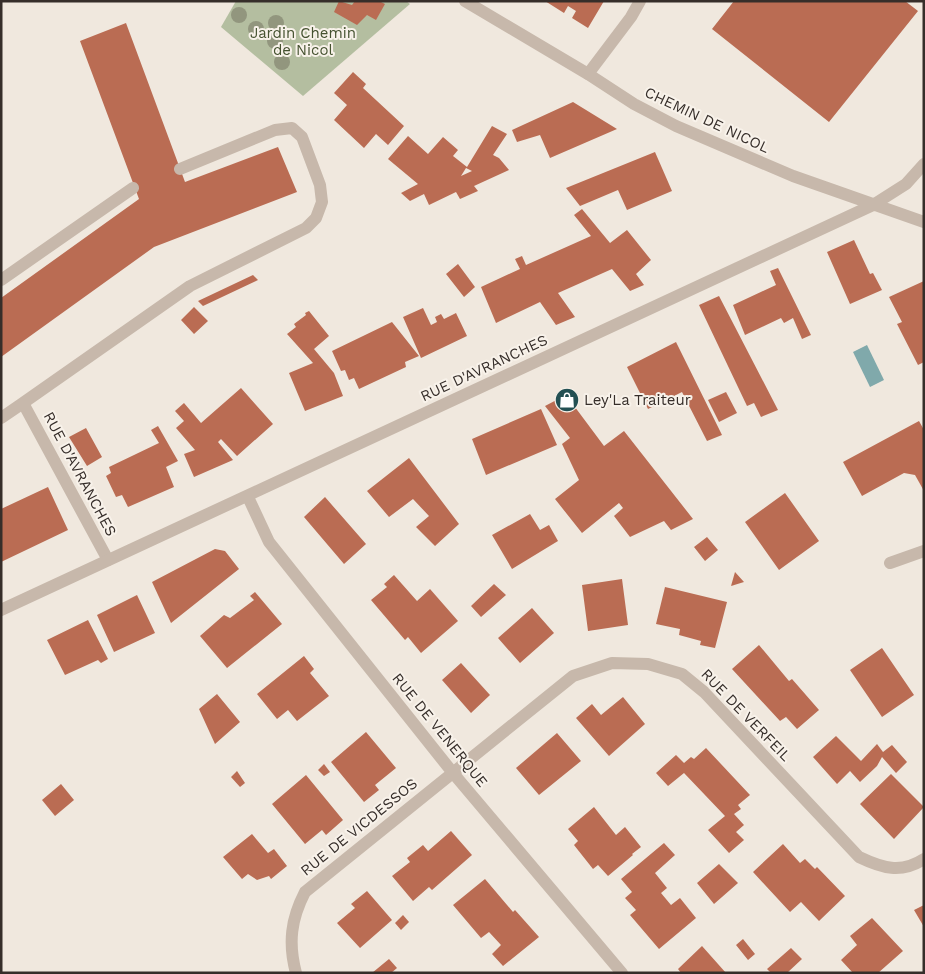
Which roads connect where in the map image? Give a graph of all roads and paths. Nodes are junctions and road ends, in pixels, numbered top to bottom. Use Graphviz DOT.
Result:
graph roads {
  1 [pos="465,1"];
  2 [pos="640,1"];
  3 [pos="588,74"];
  4 [pos="924,164"];
  5 [pos="180,169"];
  6 [pos="133,188"];
  7 [pos="873,205"];
  8 [pos="924,222"];
  9 [pos="1,280"];
  10 [pos="23,403"];
  11 [pos="1,418"];
  12 [pos="248,497"];
  13 [pos="924,552"];
  14 [pos="108,560"];
  15 [pos="890,563"];
  16 [pos="1,610"];
  17 [pos="453,773"];
  18 [pos="924,859"];
  19 [pos="296,973"];
  20 [pos="622,973"];
  1 -- 3 [label="street, CHEMIN DE NICOL"];
  2 -- 3 [label="street"];
  3 -- 7 [label="street, CHEMIN DE NICOL"];
  4 -- 7 [label="street, RUE D'AVRANCHES"];
  5 -- 10 [label="street, RUE D'AVRANCHES"];
  6 -- 9 [label="street"];
  7 -- 8 [label="street, CHEMIN DE NICOL"];
  7 -- 12 [label="street, RUE D'AVRANCHES"];
  10 -- 11 [label="street, RUE D'AVRANCHES"];
  10 -- 14 [label="street, RUE D'AVRANCHES"];
  12 -- 14 [label="street, RUE D'AVRANCHES"];
  12 -- 17 [label="street, RUE DE VENERQUE"];
  13 -- 15 [label="street"];
  14 -- 16 [label="street, RUE D'AVRANCHES"];
  17 -- 18 [label="street, RUE DE VERFEIL"];
  17 -- 19 [label="street, RUE DE VICDESSOS"];
  17 -- 20 [label="street, RUE DE VENERQUE"];
}
